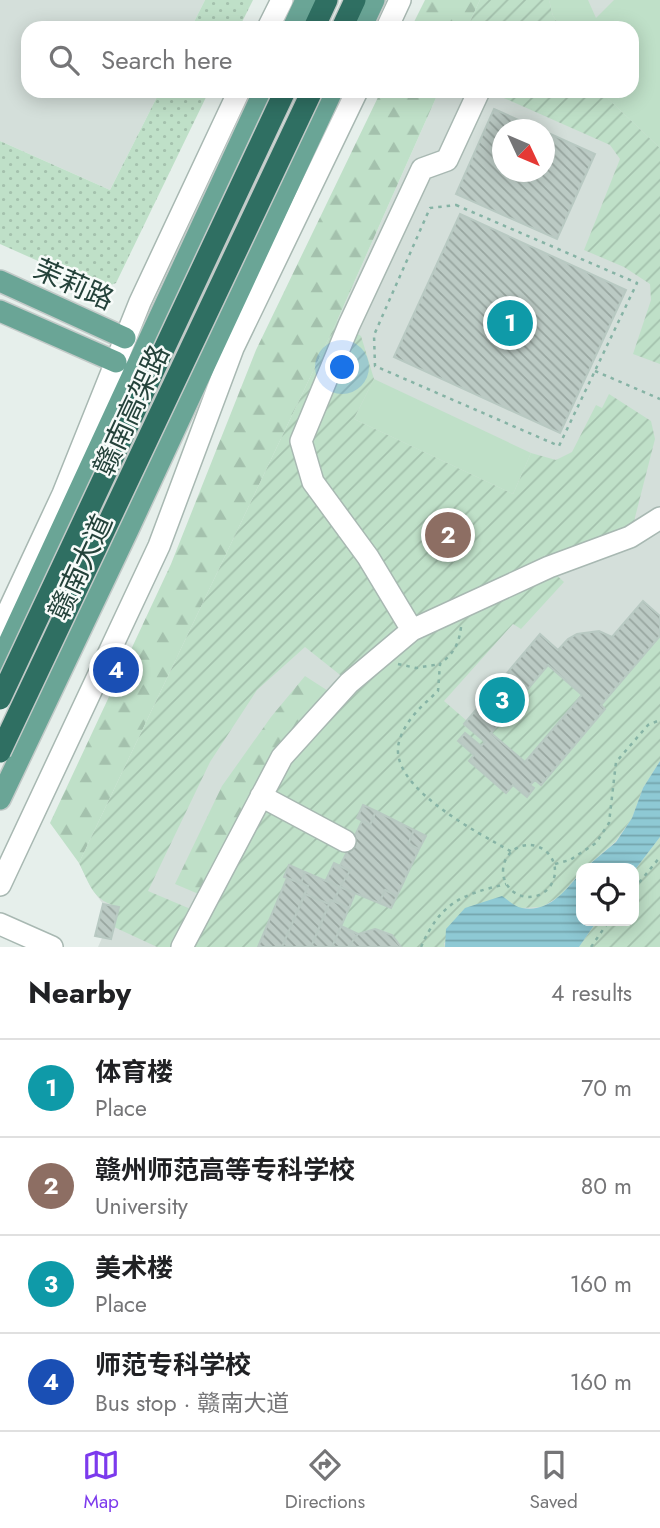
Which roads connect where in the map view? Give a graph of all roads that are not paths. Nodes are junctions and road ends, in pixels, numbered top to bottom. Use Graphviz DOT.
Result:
graph roads {
  1 [pos="282,0"];
  2 [pos="306,0"];
  3 [pos="327,0"];
  4 [pos="355,0"];
  5 [pos="374,0"];
  6 [pos="401,0"];
  7 [pos="272,21"];
  8 [pos="296,21"];
  9 [pos="317,21"];
  10 [pos="345,21"];
  11 [pos="364,21"];
  12 [pos="390,21"];
  13 [pos="236,98"];
  14 [pos="261,98"];
  15 [pos="282,98"];
  16 [pos="309,98"];
  17 [pos="329,98"];
  18 [pos="354,98"];
  19 [pos="476,98"];
  20 [pos="0,281"];
  21 [pos="0,311"];
  22 [pos="125,338"];
  23 [pos="116,362"];
  24 [pos="660,518"];
  25 [pos="0,629"];
  26 [pos="412,630"];
  27 [pos="0,662"];
  28 [pos="0,699"];
  29 [pos="0,752"];
  30 [pos="261,796"];
  31 [pos="0,799"];
  32 [pos="345,841"];
  33 [pos="0,885"];
  34 [pos="0,924"];
  35 [pos="52,947"];
  36 [pos="182,947"];
  1 -- 7 [label="street"];
  2 -- 8 [label="main road"];
  3 -- 9 [label="highway"];
  4 -- 10 [label="highway"];
  5 -- 11 [label="main road"];
  6 -- 12 [label="street"];
  13 -- 22 [label="street"];
  14 -- 27 [label="main road, 赣南大道"];
  15 -- 28 [label="highway, 赣南高架路, bridge"];
  16 -- 29 [label="highway, 赣南高架路, bridge"];
  17 -- 31 [label="main road, 赣南大道"];
  18 -- 33 [label="street"];
  19 -- 26 [label="street"];
  20 -- 22 [label="main road, 茉莉路"];
  21 -- 23 [label="main road, 茉莉路"];
  22 -- 23 [label="street"];
  23 -- 25 [label="street"];
  24 -- 26 [label="street"];
  26 -- 30 [label="street"];
  30 -- 32 [label="street"];
  30 -- 36 [label="street"];
  34 -- 35 [label="street"];
}
